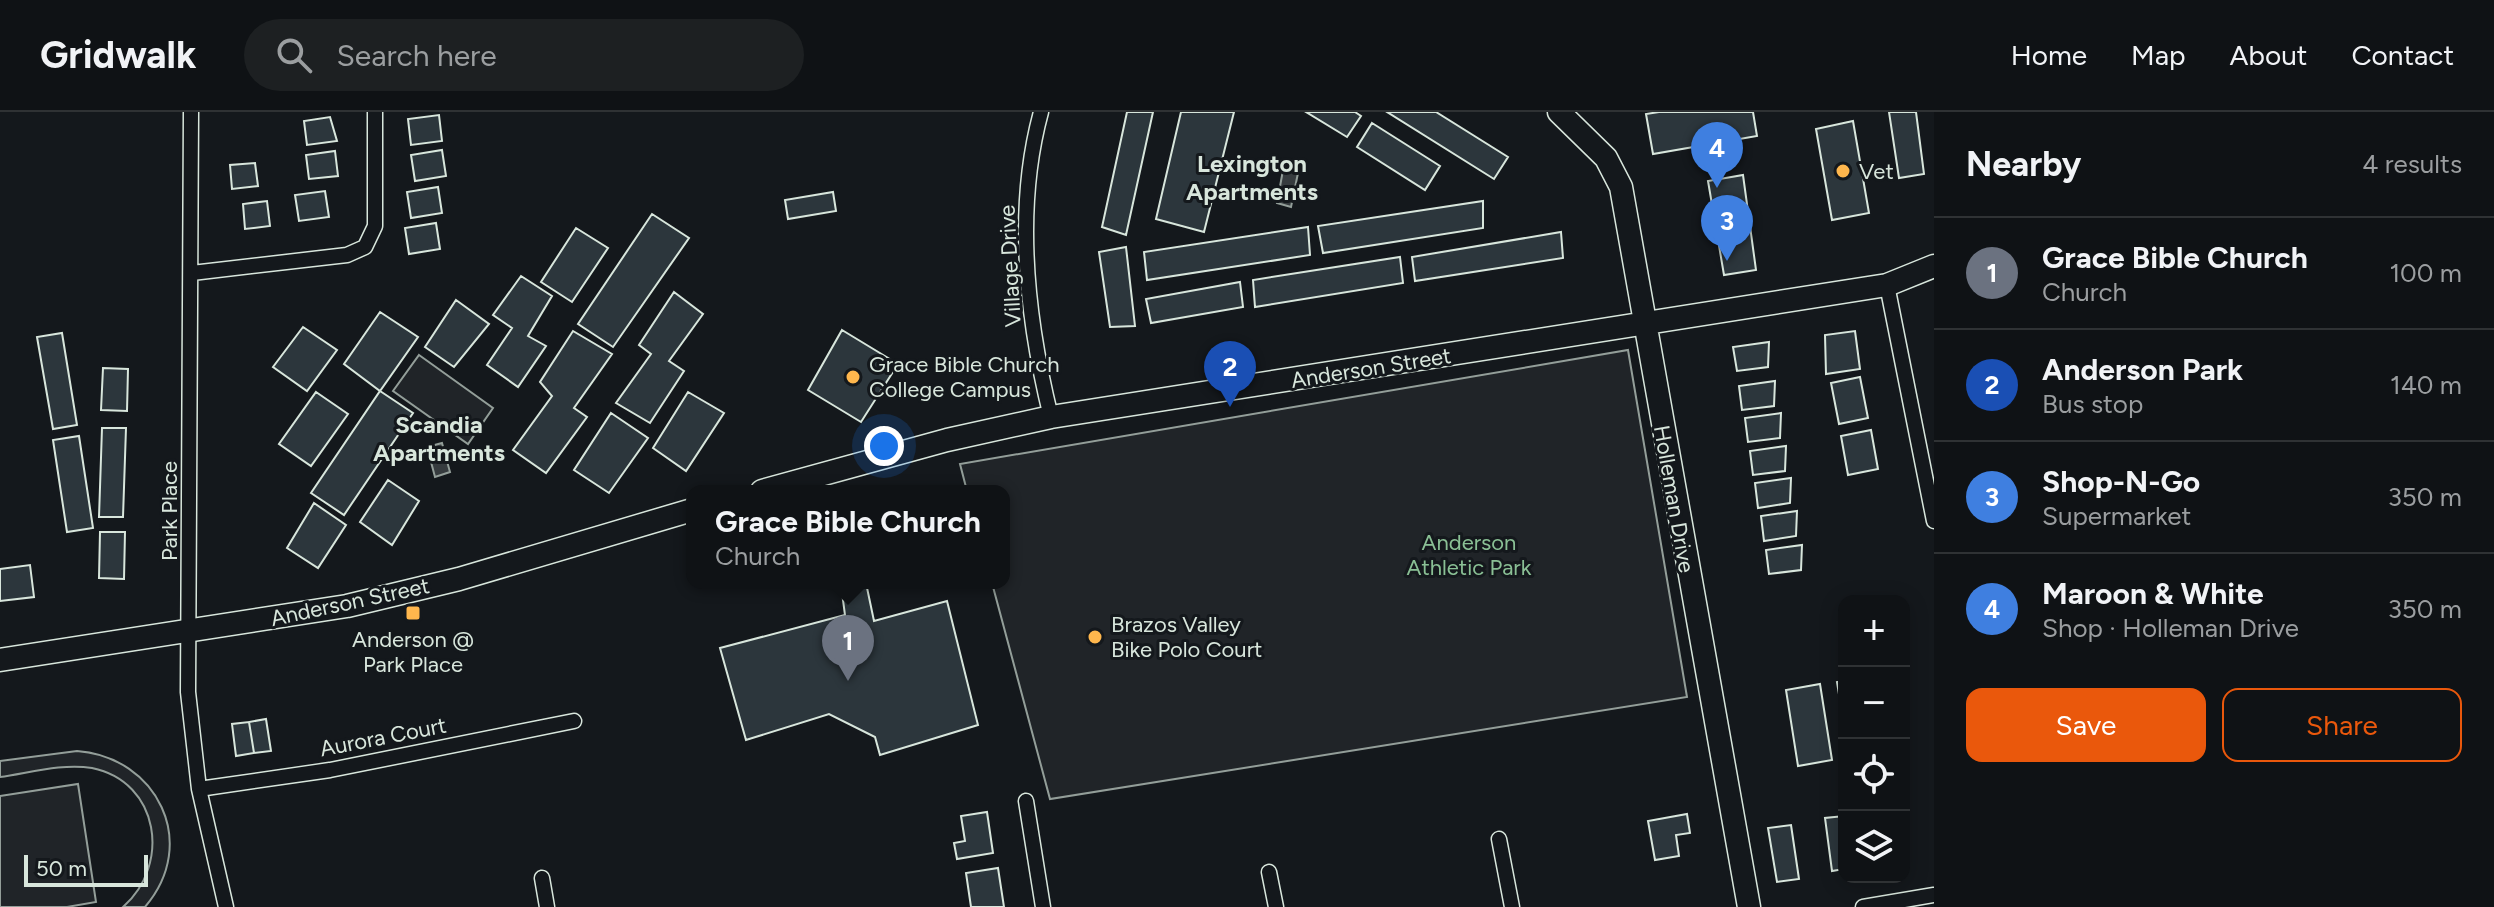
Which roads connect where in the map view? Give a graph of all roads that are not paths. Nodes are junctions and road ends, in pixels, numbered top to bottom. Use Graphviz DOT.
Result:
graph roads {
  1 [pos="191,112"];
  2 [pos="375,112"];
  3 [pos="1041,112"];
  4 [pos="1559,112"];
  5 [pos="1934,266"];
  6 [pos="192,273"];
  7 [pos="1887,285"];
  8 [pos="1643,326"];
  9 [pos="1051,417"];
  10 [pos="784,485"];
  11 [pos="686,512"];
  12 [pos="1934,521"];
  13 [pos="190,632"];
  14 [pos="0,660"];
  15 [pos="574,721"];
  16 [pos="199,789"];
  17 [pos="1026,801"];
  18 [pos="1499,839"];
  19 [pos="1269,872"];
  20 [pos="542,878"];
  21 [pos="1934,895"];
  22 [pos="226,907"];
  23 [pos="547,907"];
  24 [pos="1043,907"];
  25 [pos="1276,907"];
  26 [pos="1512,907"];
  27 [pos="1749,907"];
  28 [pos="1863,907"];
  1 -- 6 [label="street, Park Place"];
  2 -- 6 [label="street"];
  3 -- 9 [label="street, Village Drive"];
  4 -- 8 [label="street, Holleman Drive"];
  5 -- 7 [label="street, Anderson Street"];
  6 -- 13 [label="street, Park Place"];
  7 -- 8 [label="street, Anderson Street"];
  7 -- 12 [label="street"];
  8 -- 9 [label="street, Anderson Street"];
  8 -- 27 [label="street, Holleman Drive"];
  9 -- 10 [label="street, Anderson Street"];
  11 -- 13 [label="street, Anderson Street"];
  13 -- 14 [label="street, Anderson Street"];
  13 -- 16 [label="street, Park Place"];
  15 -- 16 [label="street, Aurora Court"];
  16 -- 22 [label="street, Park Place"];
  17 -- 24 [label="street"];
  18 -- 26 [label="street"];
  19 -- 25 [label="street"];
  20 -- 23 [label="street"];
  21 -- 28 [label="street"];
}
